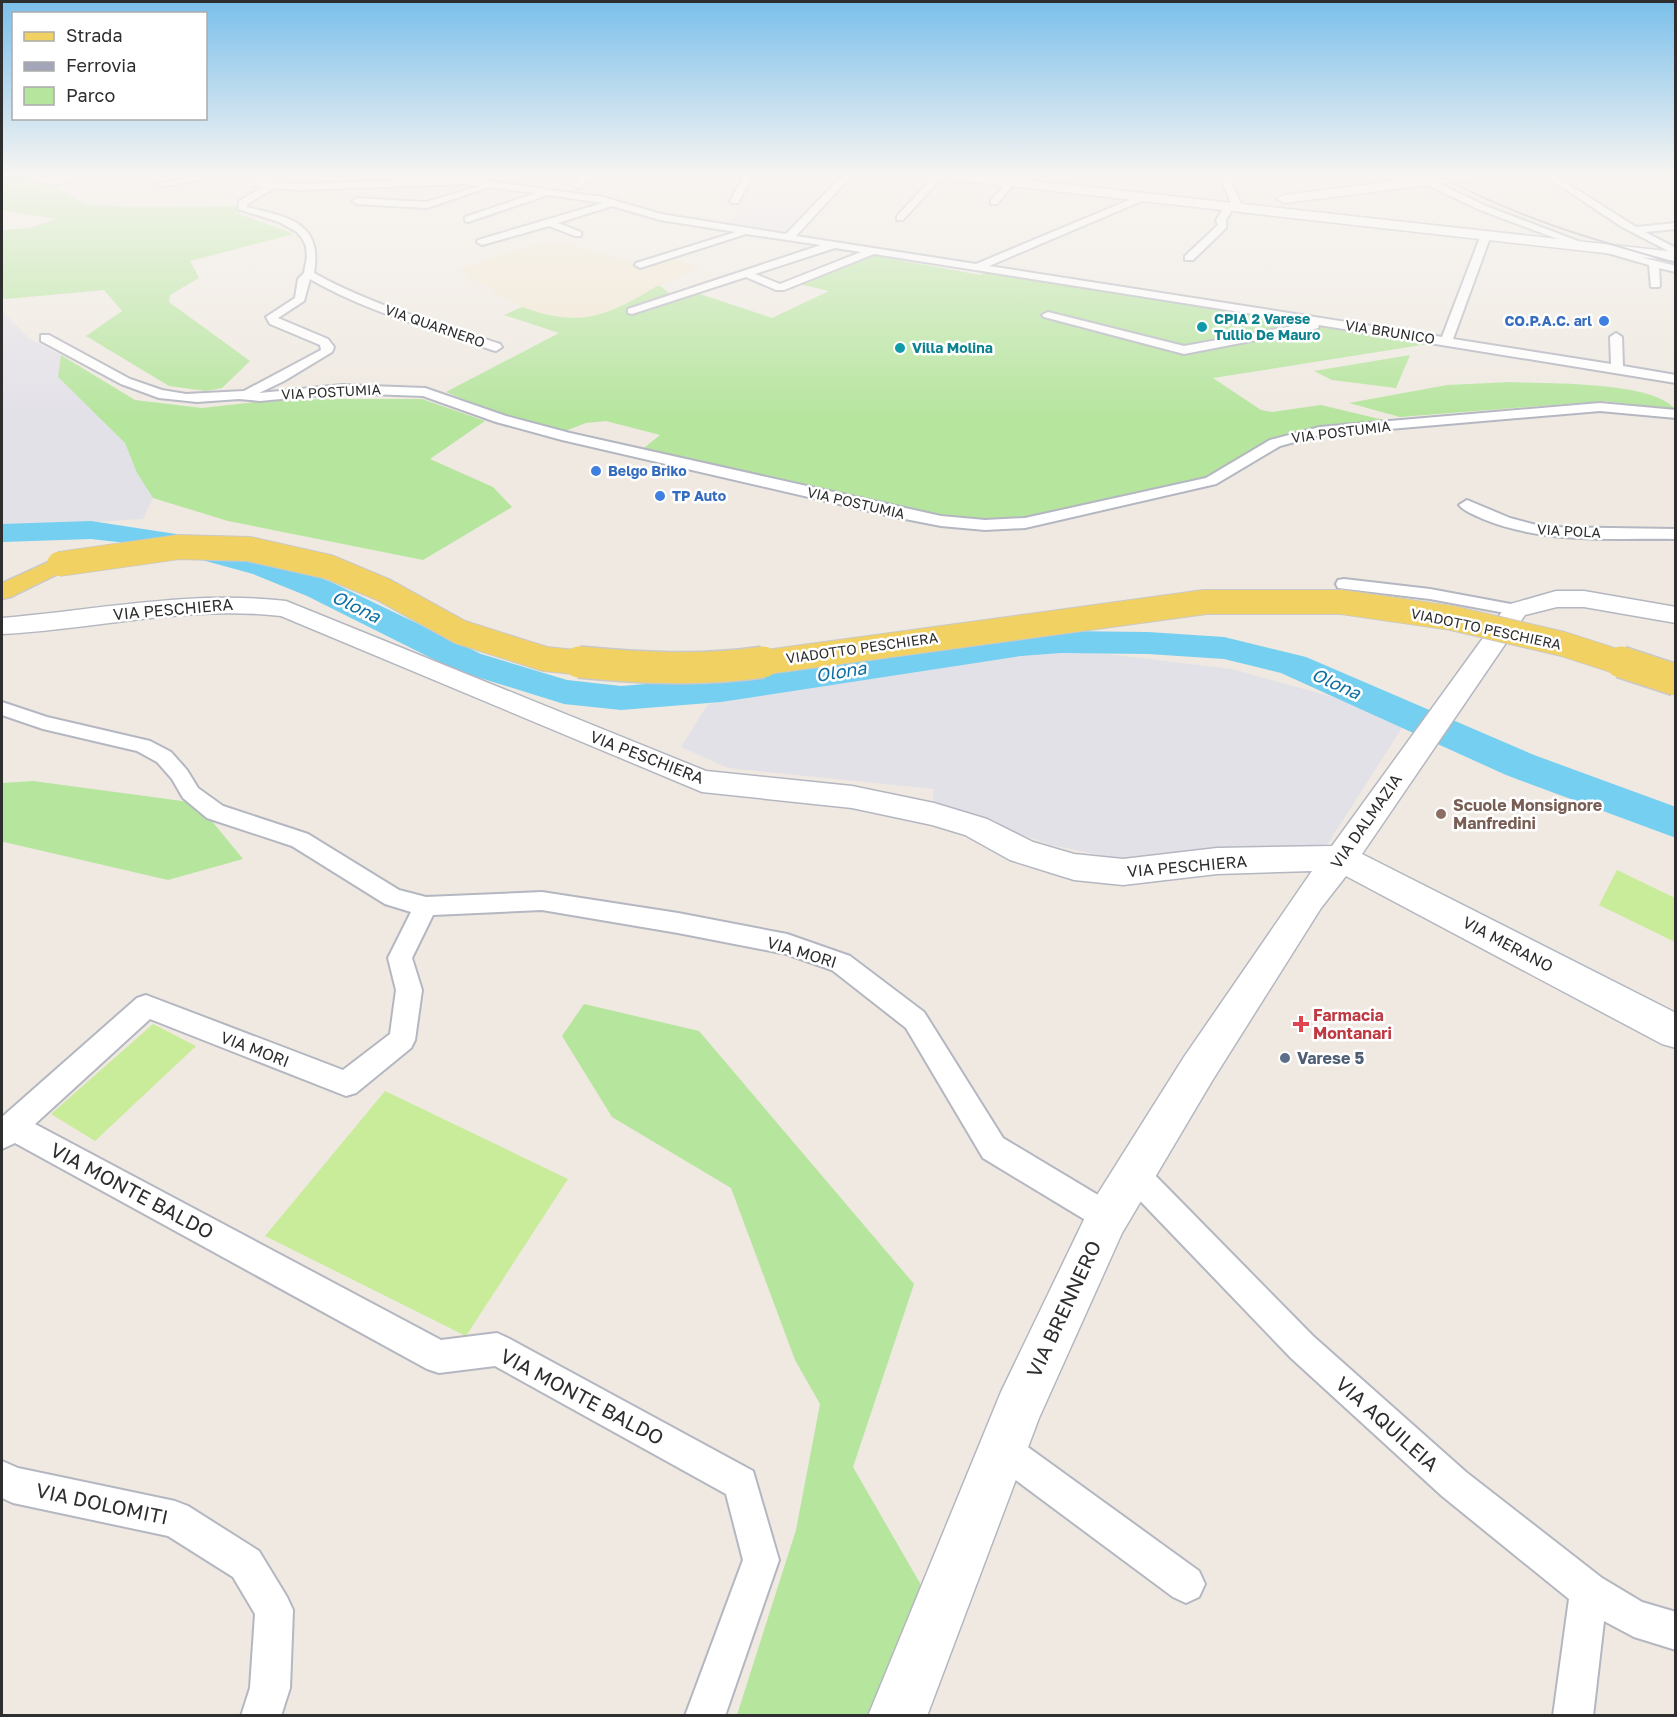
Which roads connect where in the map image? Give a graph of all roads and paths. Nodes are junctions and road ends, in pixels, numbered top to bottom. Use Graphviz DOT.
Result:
graph roads {
  1 [pos="313,255"];
  2 [pos="671,255"];
  3 [pos="802,255"];
  4 [pos="863,255"];
  5 [pos="909,255"];
  6 [pos="1005,255"];
  7 [pos="1193,255"];
  8 [pos="1478,255"];
  9 [pos="1631,255"];
  10 [pos="1634,255"];
  11 [pos="1676,257"];
  12 [pos="1190,258"];
  13 [pos="1654,264"];
  14 [pos="640,265"];
  15 [pos="979,266"];
  16 [pos="1676,270"];
  17 [pos="747,273"];
  18 [pos="309,274"];
  19 [pos="1655,285"];
  20 [pos="1159,299"];
  21 [pos="632,310"];
  22 [pos="1048,315"];
  23 [pos="1331,323"];
  24 [pos="1316,326"];
  25 [pos="1616,337"];
  26 [pos="45,338"];
  27 [pos="1446,341"];
  28 [pos="496,347"];
  29 [pos="1617,369"];
  30 [pos="1676,379"];
  31 [pos="246,394"];
  32 [pos="1676,414"];
  33 [pos="1467,505"];
  34 [pos="1676,534"];
  35 [pos="59,564"];
  36 [pos="2,574"];
  37 [pos="1344,584"];
  38 [pos="2,592"];
  39 [pos="1516,610"];
  40 [pos="1676,615"];
  41 [pos="2,626"];
  42 [pos="1676,680"];
  43 [pos="2,708"];
  44 [pos="1341,858"];
  45 [pos="426,906"];
  46 [pos="1676,1032"];
  47 [pos="6,1131"];
  48 [pos="1133,1173"];
  49 [pos="1107,1218"];
  50 [pos="1002,1449"];
  51 [pos="2,1479"];
  52 [pos="1186,1584"];
  53 [pos="1589,1591"];
  54 [pos="1676,1631"];
  55 [pos="261,1716"];
  56 [pos="705,1716"];
  57 [pos="897,1716"];
  58 [pos="1573,1716"];
  1 -- 18 [label="street"];
  2 -- 14 [label="street, VIA BRUNICO"];
  3 -- 17 [label="street"];
  4 -- 17 [label="street"];
  5 -- 15 [label="street, VIA BRUNICO"];
  6 -- 15 [label="street"];
  7 -- 12 [label="street"];
  8 -- 27 [label="street"];
  9 -- 13 [label="street"];
  10 -- 11 [label="street"];
  13 -- 16 [label="street"];
  13 -- 19 [label="street"];
  15 -- 23 [label="street, VIA BRUNICO"];
  17 -- 21 [label="street"];
  18 -- 28 [label="street, VIA QUARNERO"];
  18 -- 31 [label="street"];
  20 -- 24 [label="street"];
  22 -- 24 [label="street"];
  23 -- 24 [label="street"];
  23 -- 27 [label="street, VIA BRUNICO"];
  25 -- 29 [label="street"];
  26 -- 31 [label="street, VIA POSTUMIA"];
  27 -- 29 [label="street, VIA BRUNICO"];
  29 -- 30 [label="street, VIA BRUNICO"];
  31 -- 32 [label="street, VIA POSTUMIA"];
  33 -- 34 [label="street, VIA POLA"];
  35 -- 36 [label="main road"];
  35 -- 38 [label="main road"];
  35 -- 42 [label="main road, VIADOTTO PESCHIERA, bridge"];
  37 -- 39 [label="street"];
  39 -- 40 [label="street"];
  39 -- 44 [label="street, VIA DALMAZIA"];
  41 -- 44 [label="street, VIA PESCHIERA"];
  43 -- 45 [label="street, VIA MORI"];
  44 -- 46 [label="street, VIA MERANO"];
  44 -- 48 [label="street, VIA DALMAZIA"];
  45 -- 47 [label="street, VIA MORI"];
  45 -- 49 [label="street, VIA MORI"];
  47 -- 56 [label="street, VIA MONTE BALDO"];
  48 -- 49 [label="street, VIA BRENNERO"];
  48 -- 53 [label="street, VIA AQUILEIA"];
  49 -- 50 [label="street, VIA BRENNERO"];
  50 -- 52 [label="street"];
  50 -- 57 [label="street, VIA BRENNERO"];
  51 -- 55 [label="street, VIA DOLOMITI"];
  53 -- 54 [label="street, VIA AQUILEIA"];
  53 -- 58 [label="street"];
}
